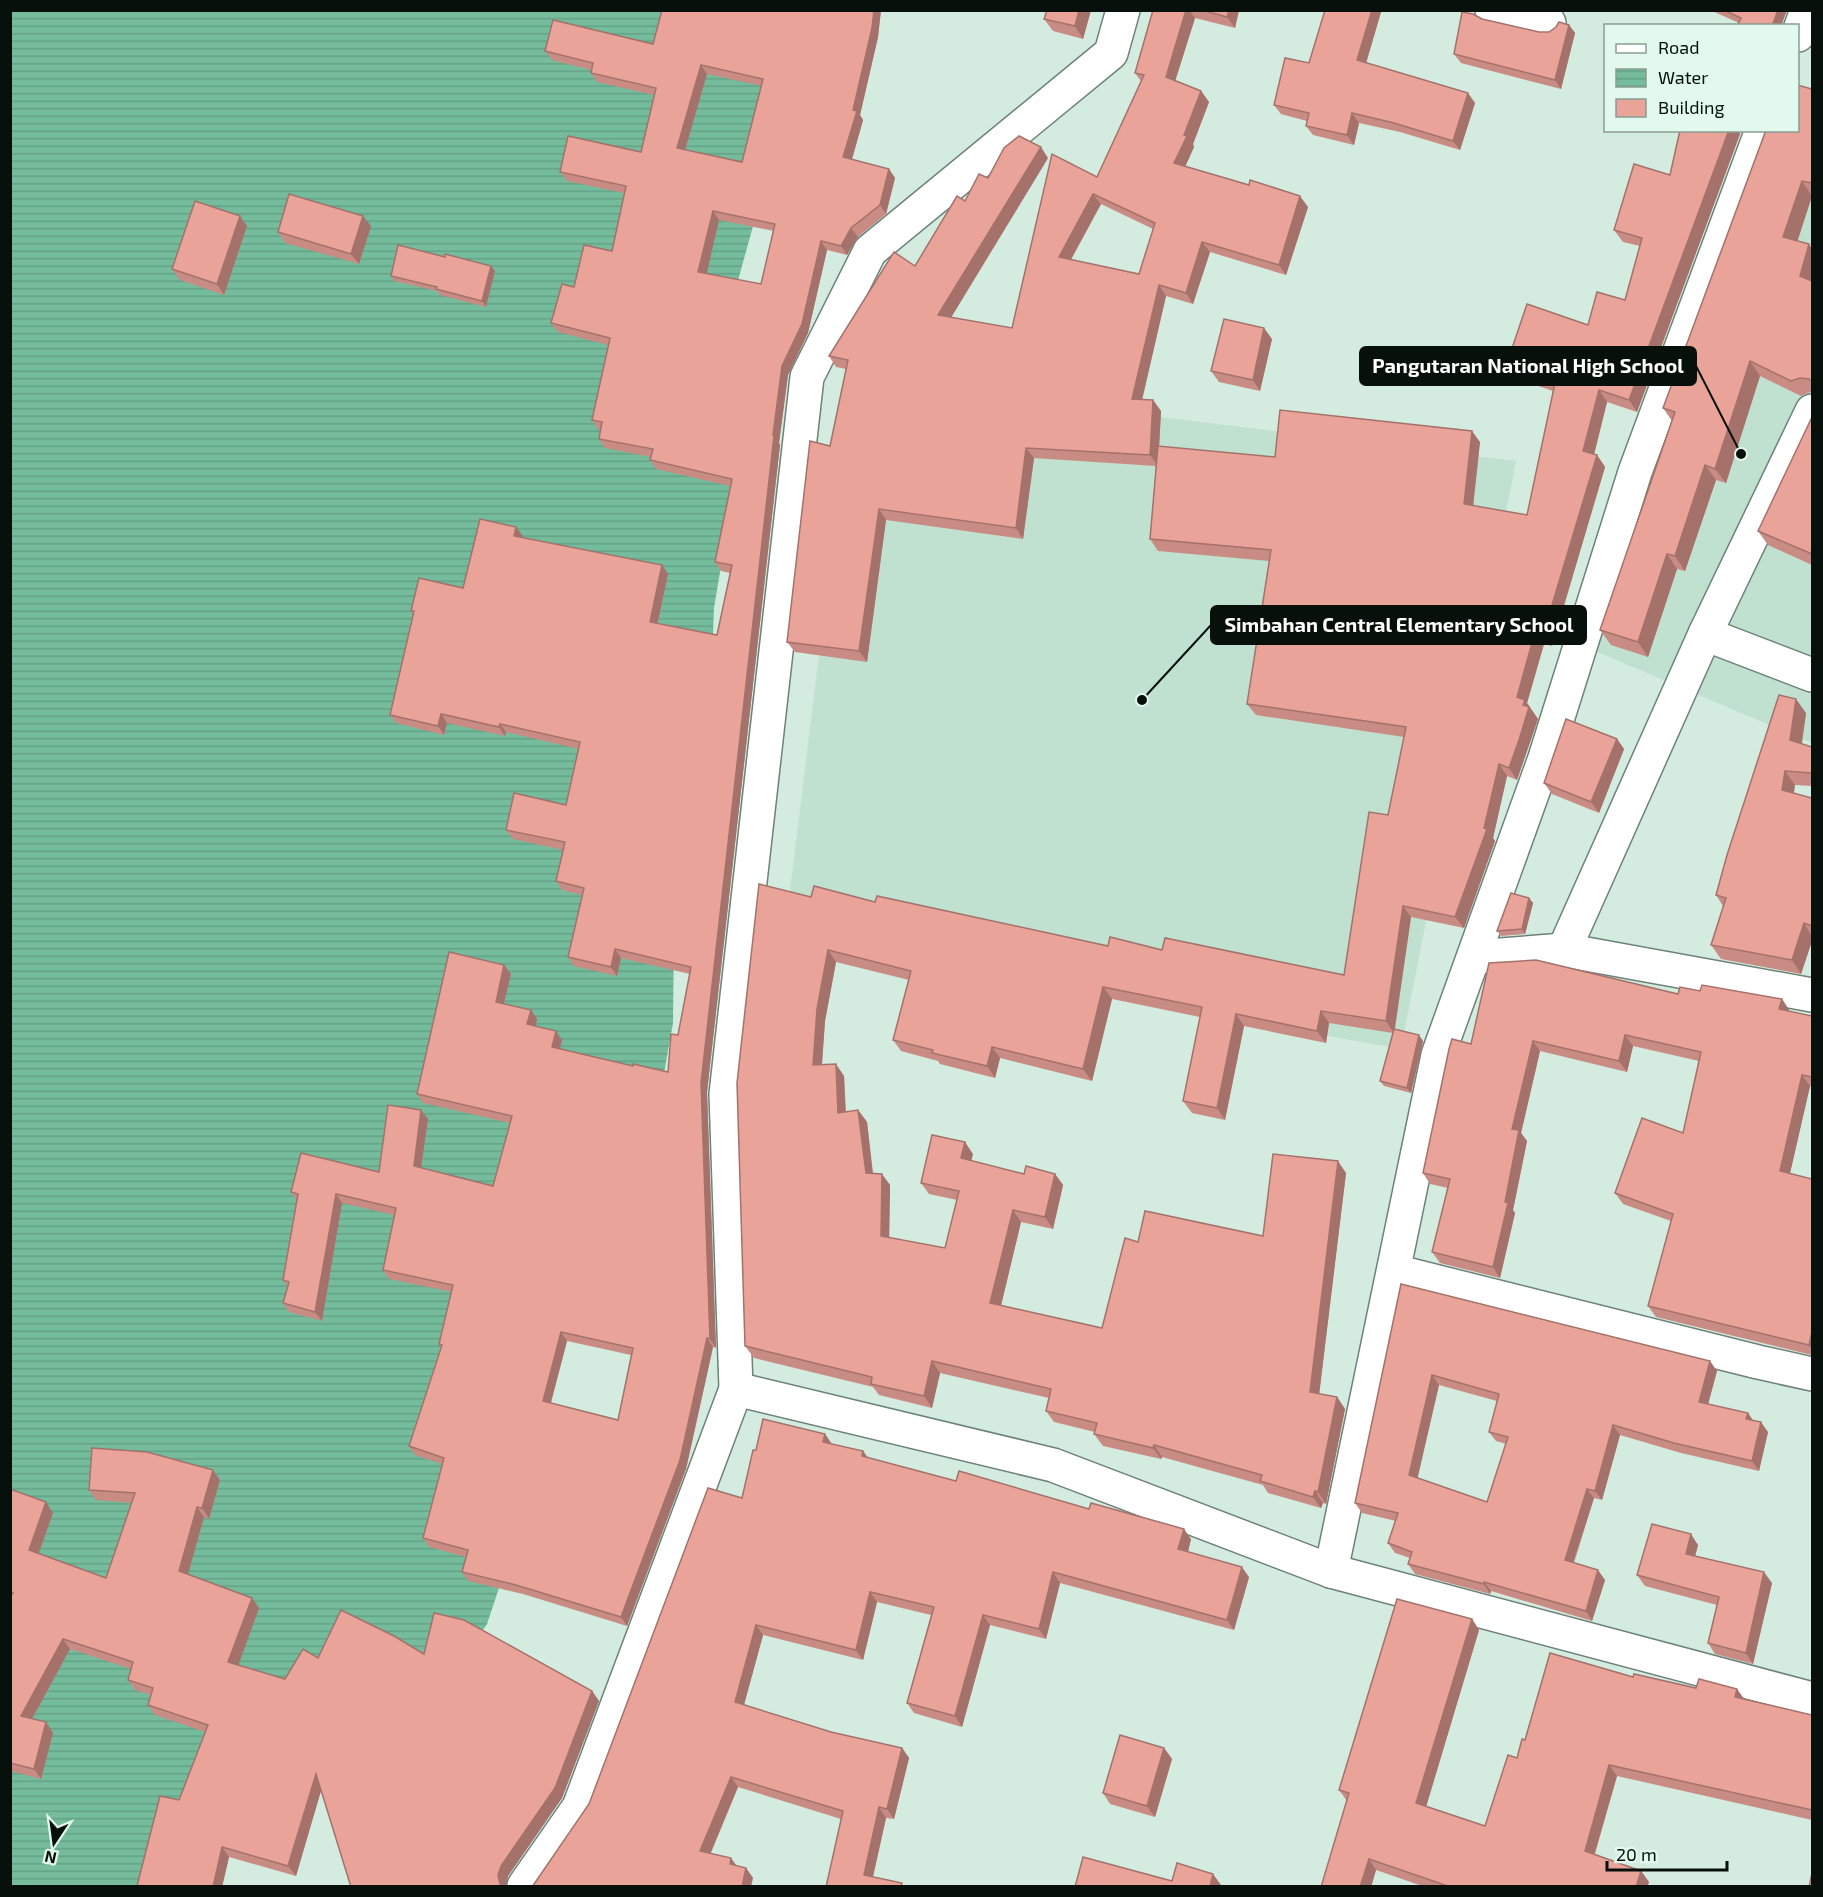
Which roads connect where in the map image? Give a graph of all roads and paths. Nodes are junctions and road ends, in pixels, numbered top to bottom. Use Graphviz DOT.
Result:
graph roads {
  1 [pos="1123,10"];
  2 [pos="1492,10"];
  3 [pos="1806,10"];
  4 [pos="1549,23"];
  5 [pos="1799,29"];
  6 [pos="1761,132"];
  7 [pos="1812,411"];
  8 [pos="1705,634"];
  9 [pos="1812,675"];
  10 [pos="1564,950"];
  11 [pos="1474,957"];
  12 [pos="1812,995"];
  13 [pos="1394,1271"];
  14 [pos="1812,1374"];
  15 [pos="736,1389"];
  16 [pos="1331,1570"];
  17 [pos="1812,1699"];
  18 [pos="524,1887"];
  1 -- 15 [label="street"];
  2 -- 4 [label="street"];
  3 -- 5 [label="street"];
  6 -- 11 [label="street"];
  7 -- 8 [label="street"];
  8 -- 9 [label="street"];
  8 -- 10 [label="street"];
  10 -- 11 [label="street"];
  10 -- 12 [label="street"];
  11 -- 13 [label="street"];
  13 -- 14 [label="street"];
  13 -- 16 [label="street"];
  15 -- 16 [label="street"];
  15 -- 18 [label="street"];
  16 -- 17 [label="street"];
}
